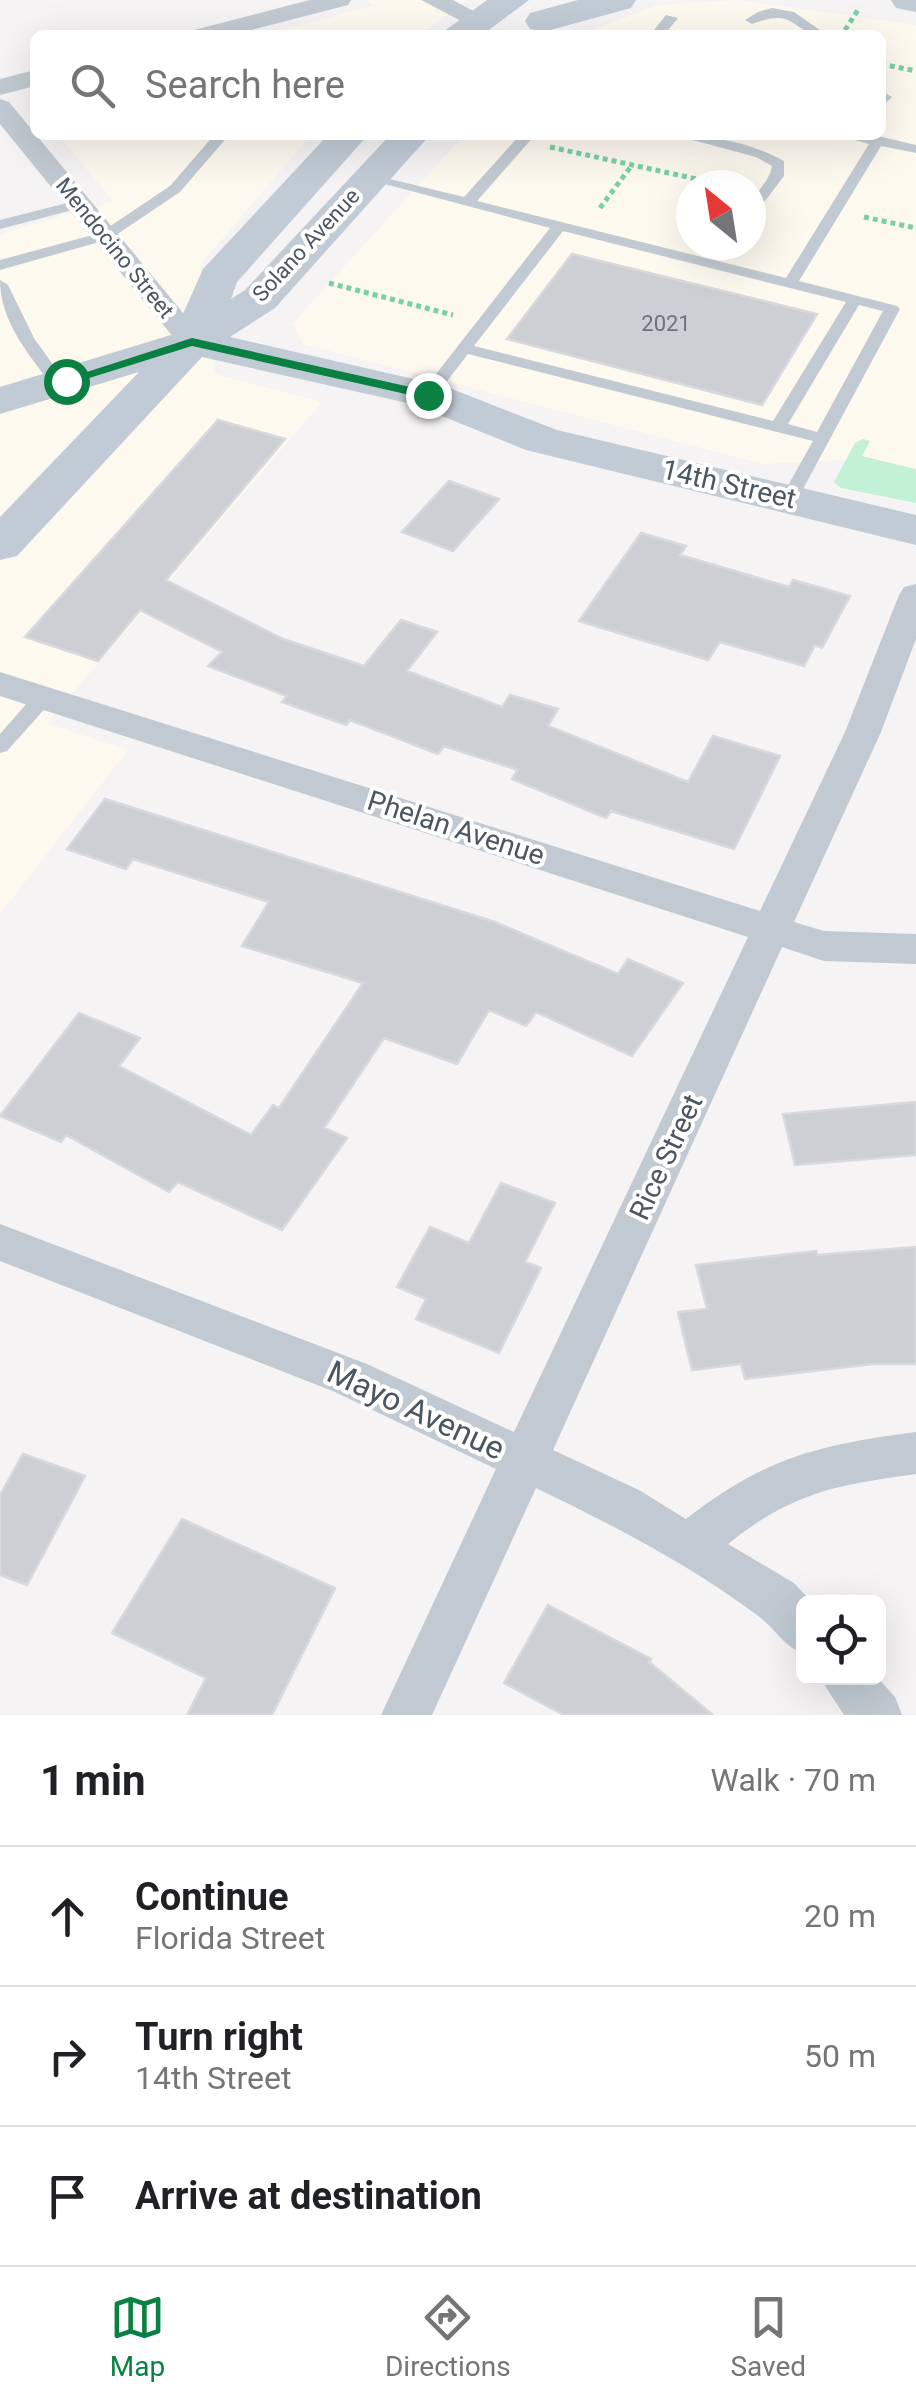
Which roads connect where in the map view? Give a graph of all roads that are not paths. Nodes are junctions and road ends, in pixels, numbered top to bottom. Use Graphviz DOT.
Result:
graph roads {
  1 [pos="339,0"];
  2 [pos="433,0"];
  3 [pos="511,0"];
  4 [pos="574,0"];
  5 [pos="618,0"];
  6 [pos="672,18"];
  7 [pos="752,20"];
  8 [pos="468,28"];
  9 [pos="533,28"];
  10 [pos="222,30"];
  11 [pos="661,30"];
  12 [pos="812,30"];
  13 [pos="30,79"];
  14 [pos="0,87"];
  15 [pos="0,108"];
  16 [pos="218,140"];
  17 [pos="344,140"];
  18 [pos="380,140"];
  19 [pos="406,140"];
  20 [pos="523,140"];
  21 [pos="702,140"];
  22 [pos="878,140"];
  23 [pos="916,149"];
  24 [pos="369,178"];
  25 [pos="766,190"];
  26 [pos="467,203"];
  27 [pos="79,204"];
  28 [pos="0,226"];
  29 [pos="559,226"];
  30 [pos="104,236"];
  31 [pos="702,262"];
  32 [pos="0,265"];
  33 [pos="790,283"];
  34 [pos="0,285"];
  35 [pos="856,299"];
  36 [pos="192,342"];
  37 [pos="462,348"];
  38 [pos="58,383"];
  39 [pos="428,395"];
  40 [pos="0,400"];
  41 [pos="778,427"];
  42 [pos="822,438"];
  43 [pos="542,440"];
  44 [pos="790,498"];
  45 [pos="916,530"];
  46 [pos="0,546"];
  47 [pos="916,595"];
  48 [pos="0,684"];
  49 [pos="44,698"];
  50 [pos="0,746"];
  51 [pos="772,928"];
  52 [pos="916,949"];
  53 [pos="0,1242"];
  54 [pos="916,1452"];
  55 [pos="525,1460"];
  56 [pos="688,1546"];
  57 [pos="796,1621"];
  58 [pos="850,1685"];
  59 [pos="406,1715"];
  60 [pos="877,1715"];
  1 -- 10 [label="street"];
  2 -- 8 [label="street"];
  3 -- 8 [label="main road"];
  4 -- 9 [label="main road"];
  5 -- 9 [label="main road"];
  6 -- 11 [label="lane"];
  7 -- 12 [label="lane"];
  13 -- 14 [label="street"];
  15 -- 27 [label="street, Mendocino Street"];
  16 -- 30 [label="lane"];
  17 -- 36 [label="main road, Solano Avenue"];
  18 -- 24 [label="main road"];
  19 -- 24 [label="main road, Solano Avenue"];
  20 -- 26 [label="lane"];
  21 -- 25 [label="lane"];
  22 -- 23 [label="lane"];
  22 -- 33 [label="lane"];
  24 -- 26 [label="lane"];
  24 -- 36 [label="main road, Solano Avenue"];
  26 -- 29 [label="lane"];
  27 -- 28 [label="lane"];
  27 -- 30 [label="street, Mendocino Street"];
  29 -- 31 [label="lane"];
  29 -- 37 [label="lane"];
  30 -- 32 [label="lane"];
  30 -- 36 [label="street, Mendocino Street"];
  31 -- 33 [label="lane"];
  33 -- 35 [label="lane"];
  34 -- 38 [label="lane"];
  35 -- 41 [label="lane"];
  35 -- 42 [label="lane"];
  36 -- 38 [label="main road"];
  36 -- 39 [label="main road, 14th Street"];
  36 -- 43 [label="main road, 14th Street"];
  36 -- 46 [label="main road, Solano Avenue"];
  37 -- 39 [label="lane"];
  37 -- 41 [label="lane"];
  38 -- 40 [label="main road"];
  39 -- 43 [label="main road, 14th Street"];
  41 -- 42 [label="lane"];
  42 -- 44 [label="lane"];
  43 -- 44 [label="main road, 14th Street"];
  44 -- 45 [label="main road, 14th Street"];
  47 -- 51 [label="street, Rice Street"];
  48 -- 49 [label="street, Phelan Avenue"];
  49 -- 50 [label="lane"];
  49 -- 51 [label="street, Phelan Avenue"];
  51 -- 52 [label="street, Phelan Avenue"];
  51 -- 55 [label="street, Rice Street"];
  53 -- 55 [label="street, Mayo Avenue"];
  54 -- 56 [label="street"];
  55 -- 56 [label="street, Mayo Avenue"];
  55 -- 59 [label="street, Rice Street"];
  56 -- 57 [label="street, Mayo Avenue"];
  58 -- 60 [label="street"];
}
